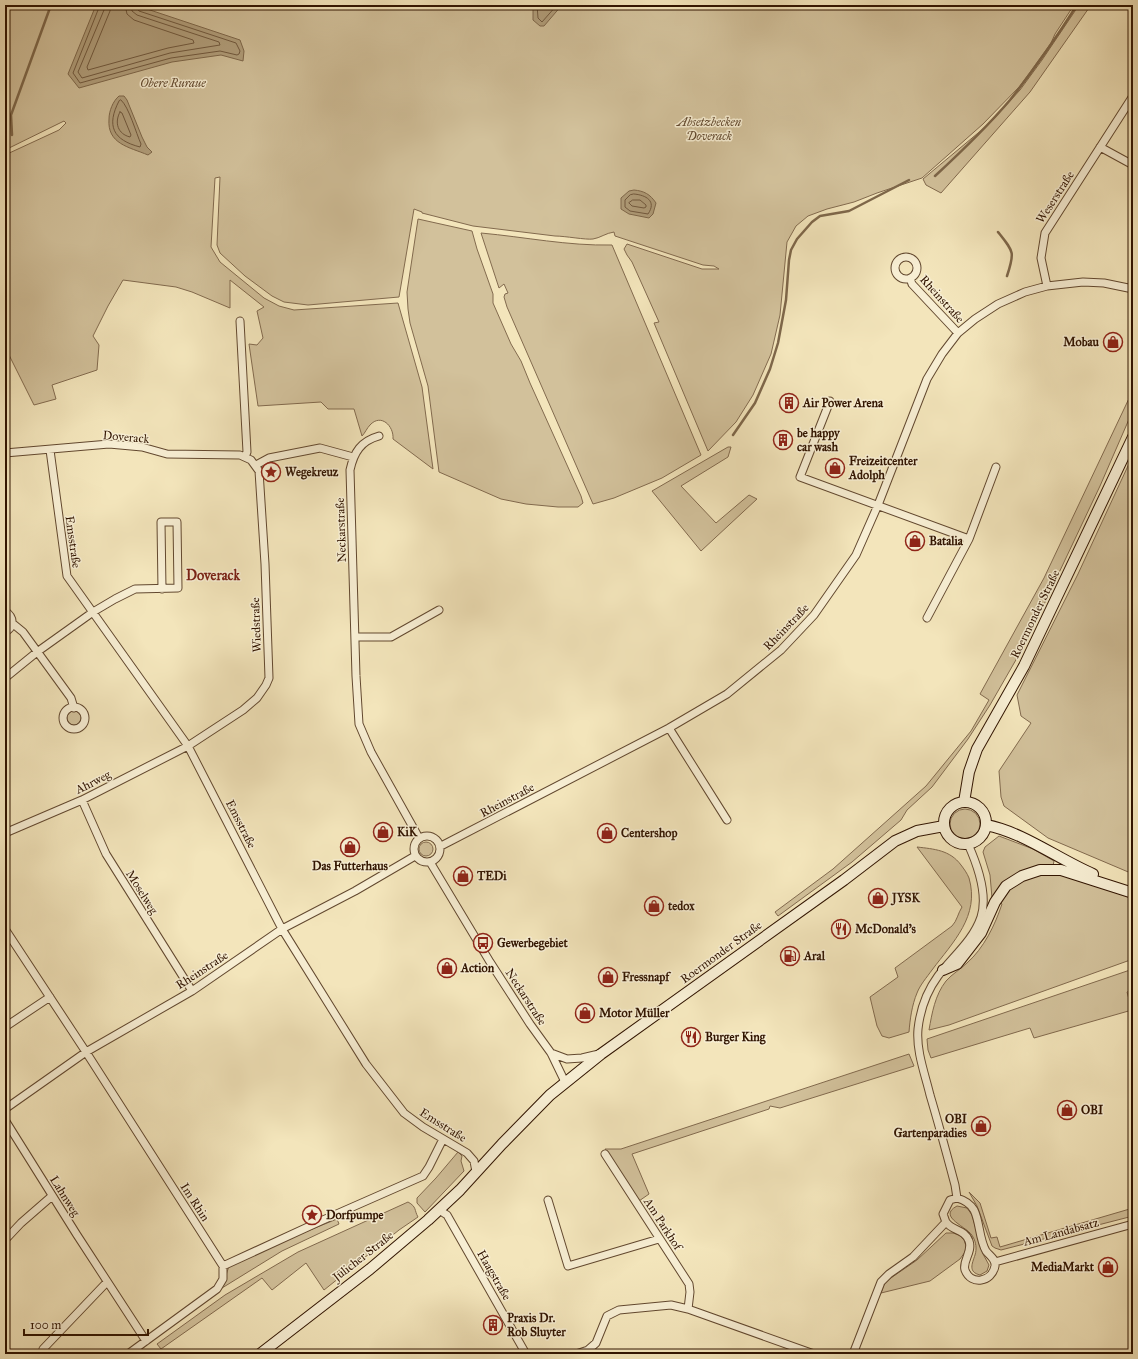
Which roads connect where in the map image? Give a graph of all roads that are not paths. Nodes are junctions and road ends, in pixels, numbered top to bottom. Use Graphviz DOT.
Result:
graph roads {
  1 [pos="1133,96"];
  2 [pos="1100,147"];
  3 [pos="1133,164"];
  4 [pos="910,278"];
  5 [pos="1047,286"];
  6 [pos="1133,289"];
  7 [pos="240,321"];
  8 [pos="958,333"];
  9 [pos="830,401"];
  10 [pos="379,436"];
  11 [pos="1133,437"];
  12 [pos="50,450"];
  13 [pos="5,453"];
  14 [pos="245,457"];
  15 [pos="353,457"];
  16 [pos="256,465"];
  17 [pos="996,467"];
  18 [pos="878,505"];
  19 [pos="968,538"];
  20 [pos="162,589"];
  21 [pos="439,610"];
  22 [pos="5,611"];
  23 [pos="93,612"];
  24 [pos="927,618"];
  25 [pos="12,623"];
  26 [pos="5,632"];
  27 [pos="355,637"];
  28 [pos="38,652"];
  29 [pos="5,678"];
  30 [pos="74,708"];
  31 [pos="669,728"];
  32 [pos="188,746"];
  33 [pos="82,800"];
  34 [pos="964,802"];
  35 [pos="727,820"];
  36 [pos="986,825"];
  37 [pos="944,826"];
  38 [pos="5,833"];
  39 [pos="419,838"];
  40 [pos="968,844"];
  41 [pos="441,846"];
  42 [pos="416,856"];
  43 [pos="430,862"];
  44 [pos="1133,887"];
  45 [pos="1133,893"];
  46 [pos="5,929"];
  47 [pos="282,929"];
  48 [pos="943,970"];
  49 [pos="192,991"];
  50 [pos="50,997"];
  51 [pos="5,1027"];
  52 [pos="86,1052"];
  53 [pos="551,1053"];
  54 [pos="601,1054"];
  55 [pos="565,1082"];
  56 [pos="5,1109"];
  57 [pos="5,1120"];
  58 [pos="444,1139"];
  59 [pos="605,1154"];
  60 [pos="476,1172"];
  61 [pos="52,1196"];
  62 [pos="956,1198"];
  63 [pos="548,1200"];
  64 [pos="440,1210"];
  65 [pos="946,1222"];
  66 [pos="1133,1224"];
  67 [pos="659,1239"];
  68 [pos="5,1240"];
  69 [pos="995,1262"];
  70 [pos="223,1266"];
  71 [pos="107,1282"];
  72 [pos="688,1309"];
  73 [pos="146,1341"];
  74 [pos="43,1349"];
  75 [pos="128,1354"];
  76 [pos="260,1354"];
  77 [pos="526,1354"];
  78 [pos="576,1354"];
  79 [pos="814,1354"];
  80 [pos="853,1354"];
  1 -- 2 [label="street, Weserstraße"];
  2 -- 3 [label="street"];
  2 -- 5 [label="street, Weserstraße"];
  4 -- 8 [label="street, Rheinstraße"];
  5 -- 6 [label="street, Rheinstraße"];
  5 -- 8 [label="street, Rheinstraße"];
  7 -- 14 [label="street"];
  8 -- 18 [label="street, Rheinstraße"];
  9 -- 18 [label="street"];
  10 -- 15 [label="street"];
  11 -- 34 [label="main road, Roermonder Straße"];
  12 -- 13 [label="street, Doverack"];
  12 -- 14 [label="street, Doverack"];
  12 -- 23 [label="street, Emsstraße"];
  14 -- 16 [label="street, Doverack"];
  15 -- 16 [label="street"];
  15 -- 27 [label="street, Neckarstraße"];
  16 -- 32 [label="street, Wiedstraße"];
  17 -- 19 [label="street"];
  18 -- 19 [label="street"];
  18 -- 31 [label="street, Rheinstraße"];
  19 -- 24 [label="street"];
  20 -- 20 [label="street"];
  20 -- 23 [label="street"];
  21 -- 27 [label="street"];
  22 -- 25 [label="street"];
  23 -- 28 [label="street"];
  23 -- 32 [label="street, Emsstraße"];
  25 -- 26 [label="street"];
  25 -- 28 [label="street"];
  27 -- 39 [label="street, Neckarstraße"];
  28 -- 29 [label="street"];
  28 -- 30 [label="street"];
  31 -- 35 [label="street"];
  31 -- 41 [label="street, Rheinstraße"];
  32 -- 33 [label="street, Ahrweg"];
  32 -- 47 [label="street, Emsstraße"];
  33 -- 38 [label="street, Ahrweg"];
  33 -- 49 [label="street, Moselweg"];
  34 -- 36 [label="main road"];
  34 -- 37 [label="main road"];
  36 -- 40 [label="main road"];
  36 -- 44 [label="main road"];
  37 -- 40 [label="main road"];
  37 -- 54 [label="main road, Roermonder Straße"];
  39 -- 41 [label="street"];
  39 -- 42 [label="street"];
  40 -- 48 [label="street"];
  41 -- 43 [label="street, Rheinstraße"];
  42 -- 43 [label="street"];
  42 -- 47 [label="street, Rheinstraße"];
  43 -- 53 [label="street, Neckarstraße"];
  45 -- 48 [label="main road"];
  46 -- 50 [label="street, Im Rhin"];
  47 -- 49 [label="street, Rheinstraße"];
  47 -- 58 [label="street, Emsstraße"];
  48 -- 62 [label="street"];
  49 -- 52 [label="street, Rheinstraße"];
  50 -- 51 [label="street"];
  50 -- 52 [label="street, Im Rhin"];
  52 -- 56 [label="street, Rheinstraße"];
  52 -- 70 [label="street, Im Rhin"];
  53 -- 54 [label="street"];
  53 -- 55 [label="street, Neckarstraße"];
  54 -- 55 [label="main road, Roermonder Straße"];
  55 -- 60 [label="main road, Roermonder Straße"];
  57 -- 61 [label="street, Lahnweg"];
  58 -- 60 [label="street, Emsstraße"];
  58 -- 70 [label="street"];
  59 -- 67 [label="street, Am Parkhof"];
  60 -- 64 [label="main road, Jülicher Straße"];
  61 -- 68 [label="street"];
  61 -- 71 [label="street, Lahnweg"];
  62 -- 65 [label="street"];
  62 -- 69 [label="street"];
  63 -- 67 [label="street"];
  64 -- 76 [label="main road, Jülicher Straße"];
  64 -- 77 [label="street, Haagstraße"];
  65 -- 69 [label="street"];
  65 -- 80 [label="street"];
  66 -- 69 [label="street, Am Landabsatz"];
  67 -- 72 [label="street, Am Parkhof"];
  70 -- 73 [label="street"];
  71 -- 73 [label="street, Lahnweg"];
  71 -- 74 [label="street"];
  72 -- 78 [label="street"];
  72 -- 79 [label="street"];
  73 -- 75 [label="street"];
}
